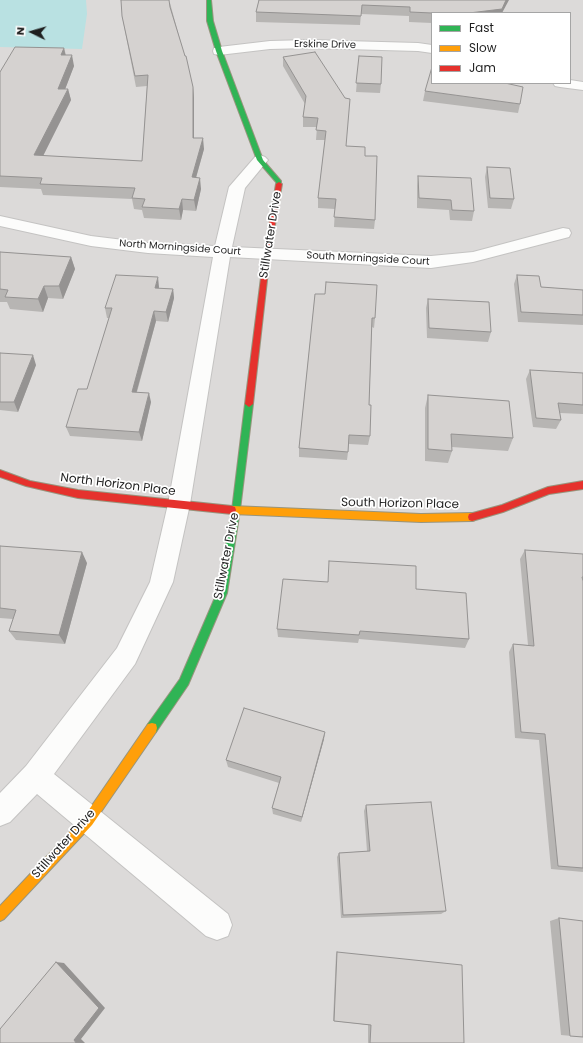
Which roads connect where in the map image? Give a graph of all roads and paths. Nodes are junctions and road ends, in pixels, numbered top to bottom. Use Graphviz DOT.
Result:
graph roads {
  1 [pos="209,0"];
  2 [pos="431,49"];
  3 [pos="219,51"];
  4 [pos="568,84"];
  5 [pos="583,86"];
  6 [pos="260,160"];
  7 [pos="0,221"];
  8 [pos="563,234"];
  9 [pos="222,252"];
  10 [pos="267,254"];
  11 [pos="0,473"];
  12 [pos="583,485"];
  13 [pos="179,504"];
  14 [pos="236,510"];
  15 [pos="36,776"];
  16 [pos="0,812"];
  17 [pos="88,821"];
  18 [pos="0,915"];
  19 [pos="217,925"];
  1 -- 3 [label="street, Stillwater Drive"];
  2 -- 3 [label="street, Erskine Drive"];
  3 -- 6 [label="street, Stillwater Drive"];
  4 -- 5 [label="street"];
  6 -- 9 [label="street"];
  6 -- 10 [label="street, Stillwater Drive"];
  7 -- 9 [label="street, North Morningside Court"];
  8 -- 10 [label="street, South Morningside Court"];
  9 -- 10 [label="street, North Morningside Court"];
  9 -- 13 [label="street"];
  10 -- 14 [label="street, Stillwater Drive"];
  11 -- 13 [label="street, North Horizon Place"];
  12 -- 14 [label="street, South Horizon Place"];
  13 -- 14 [label="street, North Horizon Place"];
  13 -- 15 [label="street"];
  14 -- 17 [label="street, Stillwater Drive"];
  15 -- 16 [label="street"];
  15 -- 17 [label="street"];
  17 -- 18 [label="street, Stillwater Drive"];
  17 -- 19 [label="street"];
}
